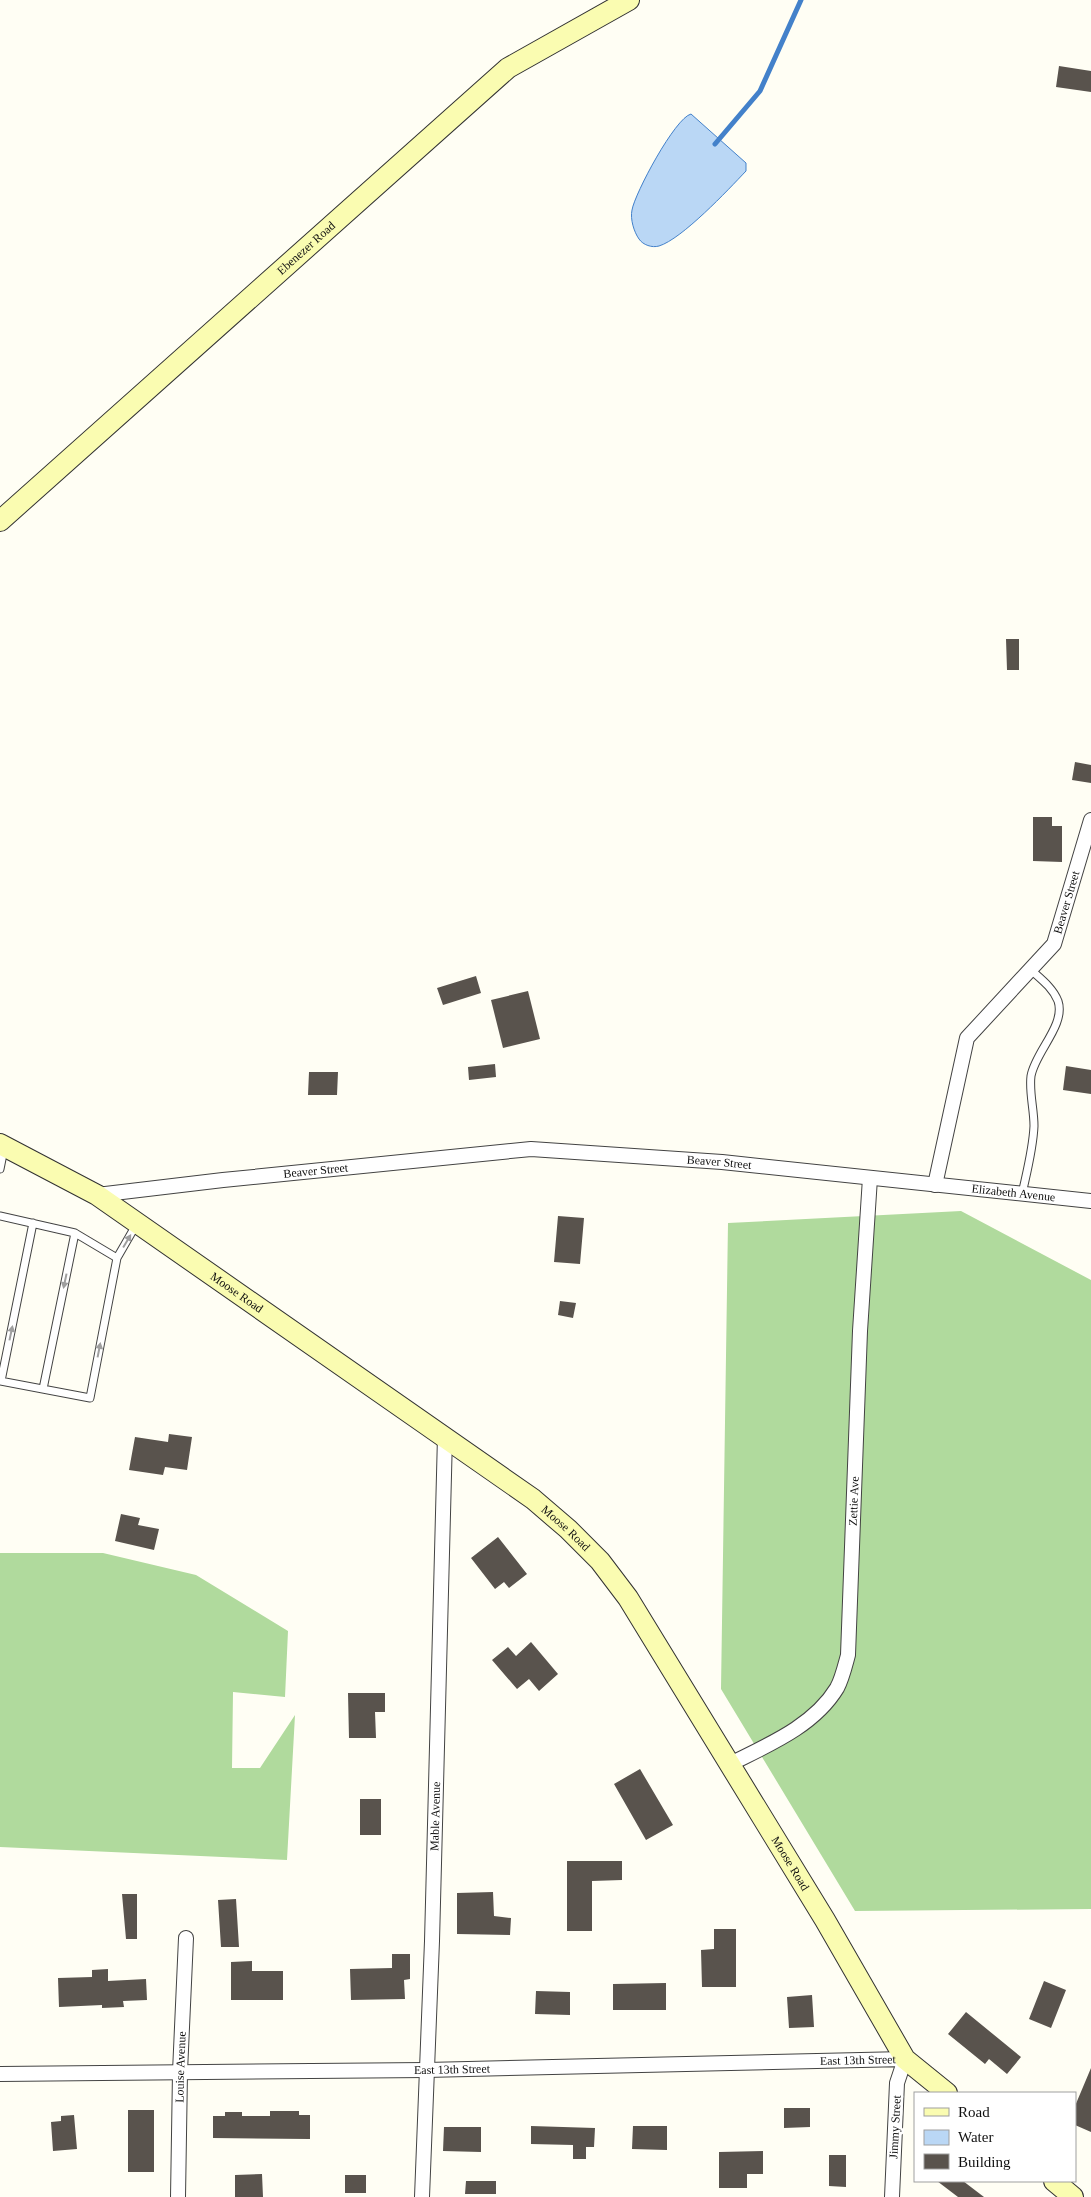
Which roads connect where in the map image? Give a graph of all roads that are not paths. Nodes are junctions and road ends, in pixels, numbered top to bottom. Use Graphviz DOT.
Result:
graph roads {
  1 [pos="629,0"];
  2 [pos="0,521"];
  3 [pos="1091,820"];
  4 [pos="1030,970"];
  5 [pos="2,1145"];
  6 [pos="0,1169"];
  7 [pos="870,1178"];
  8 [pos="935,1185"];
  9 [pos="1022,1194"];
  10 [pos="97,1195"];
  11 [pos="1091,1201"];
  12 [pos="0,1216"];
  13 [pos="33,1223"];
  14 [pos="138,1223"];
  15 [pos="75,1233"];
  16 [pos="117,1258"];
  17 [pos="0,1381"];
  18 [pos="42,1389"];
  19 [pos="445,1436"];
  20 [pos="730,1764"];
  21 [pos="186,1938"];
  22 [pos="906,2059"];
  23 [pos="426,2070"];
  24 [pos="180,2072"];
  25 [pos="0,2074"];
  26 [pos="946,2092"];
  27 [pos="1055,2182"];
  28 [pos="178,2197"];
  29 [pos="422,2197"];
  30 [pos="892,2197"];
  31 [pos="1074,2197"];
  1 -- 2 [label="street, Ebenezer Road"];
  3 -- 4 [label="street, Beaver Street"];
  4 -- 8 [label="street, Beaver Street"];
  4 -- 9 [label="lane"];
  5 -- 6 [label="lane"];
  5 -- 10 [label="street, Moose Road"];
  7 -- 8 [label="street, Beaver Street"];
  7 -- 10 [label="street, Beaver Street"];
  7 -- 20 [label="street, Zettie Ave"];
  8 -- 9 [label="street, Elizabeth Avenue"];
  9 -- 11 [label="street, Elizabeth Avenue"];
  10 -- 14 [label="street, Moose Road"];
  12 -- 13 [label="lane"];
  13 -- 15 [label="lane"];
  17 -- 13 [label="lane, one-way"];
  16 -- 14 [label="lane, one-way"];
  14 -- 19 [label="street, Moose Road"];
  15 -- 16 [label="lane"];
  15 -- 18 [label="lane, one-way"];
  18 -- 16 [label="lane, one-way"];
  17 -- 18 [label="lane"];
  19 -- 20 [label="street, Moose Road"];
  19 -- 23 [label="street, Mable Avenue"];
  20 -- 22 [label="street, Moose Road"];
  21 -- 24 [label="street, Louise Avenue"];
  22 -- 23 [label="street, East 13th Street"];
  22 -- 26 [label="street, Moose Road"];
  22 -- 30 [label="street, Jimmy Street"];
  23 -- 24 [label="street, East 13th Street"];
  23 -- 29 [label="street, Mable Avenue"];
  24 -- 25 [label="street, East 13th Street"];
  24 -- 28 [label="street, Louise Avenue"];
  27 -- 31 [label="street"];
}
